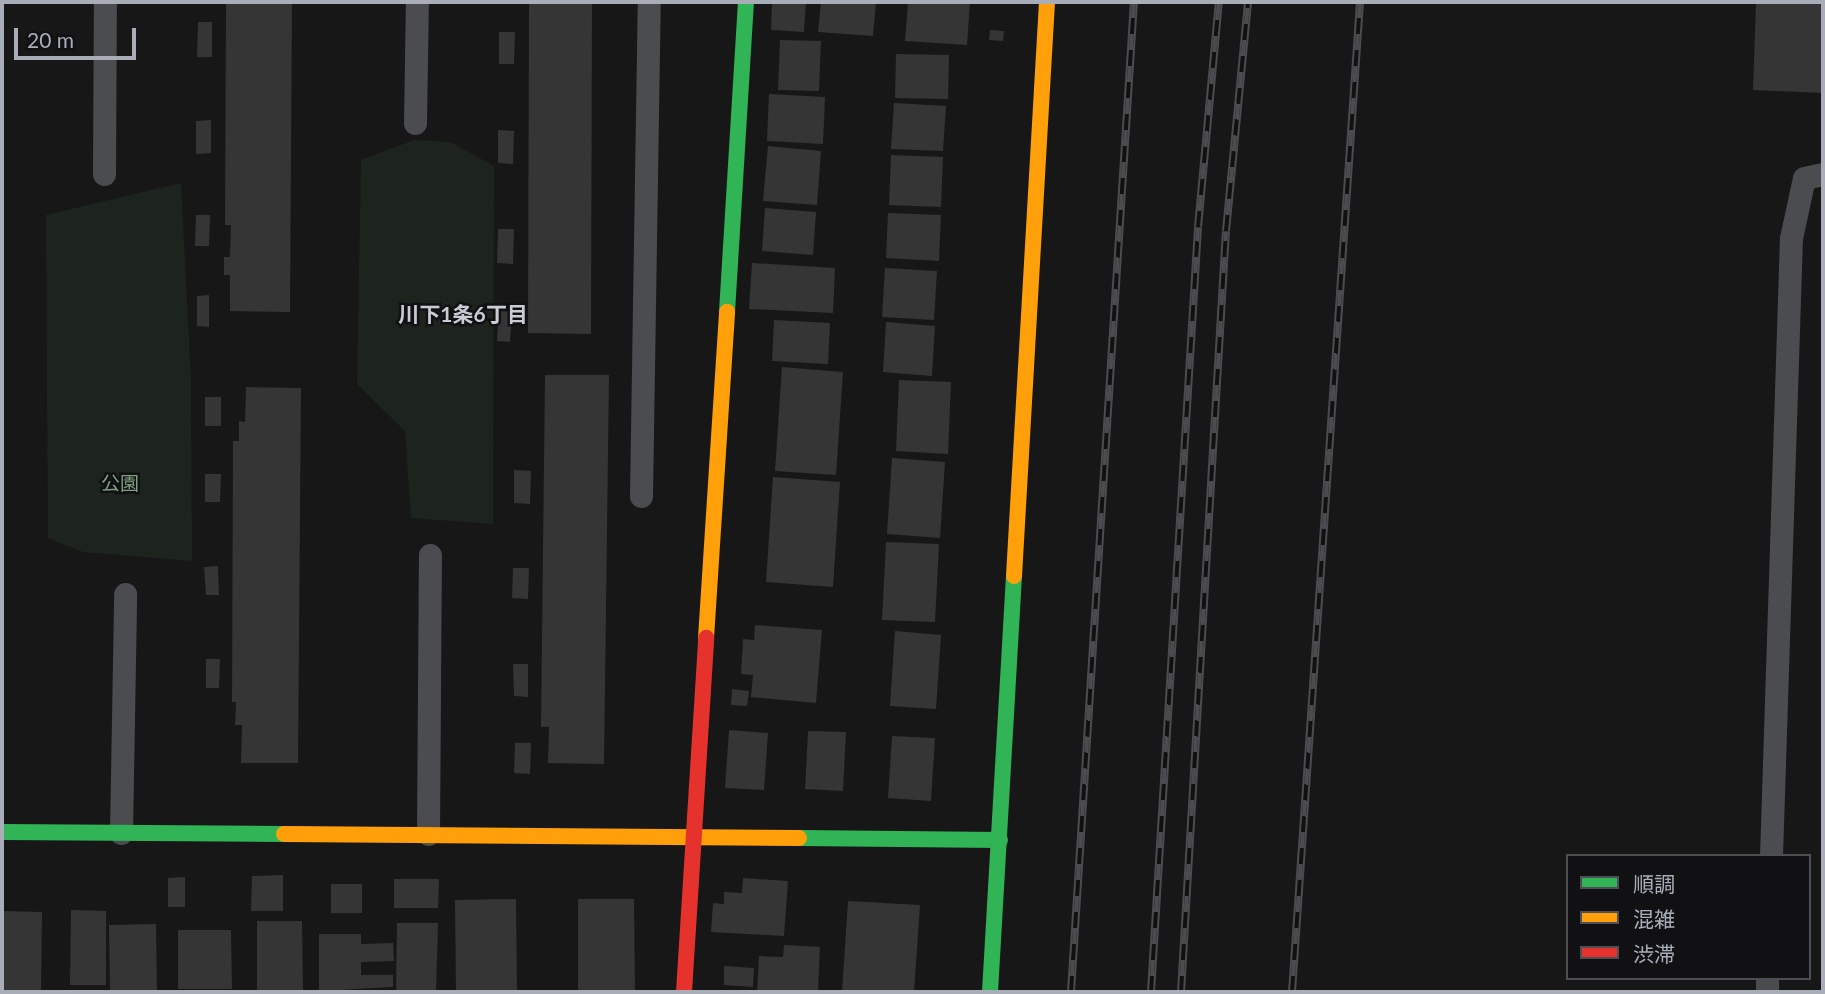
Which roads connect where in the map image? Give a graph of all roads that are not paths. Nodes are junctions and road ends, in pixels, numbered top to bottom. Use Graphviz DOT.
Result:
graph roads {
  1 [pos="105,2"];
  2 [pos="417,2"];
  3 [pos="649,2"];
  4 [pos="746,2"];
  5 [pos="1047,2"];
  6 [pos="415,124"];
  7 [pos="104,174"];
  8 [pos="1823,174"];
  9 [pos="641,496"];
  10 [pos="430,555"];
  11 [pos="125,594"];
  12 [pos="2,832"];
  13 [pos="121,833"];
  14 [pos="428,834"];
  15 [pos="696,835"];
  16 [pos="1000,839"];
  17 [pos="1771,854"];
  18 [pos="684,992"];
  19 [pos="990,992"];
  1 -- 7 [label="lane"];
  2 -- 6 [label="lane"];
  3 -- 9 [label="lane"];
  4 -- 15 [label="street"];
  5 -- 16 [label="street"];
  8 -- 17 [label="lane"];
  10 -- 14 [label="lane"];
  11 -- 13 [label="lane"];
  12 -- 13 [label="street"];
  13 -- 14 [label="street"];
  14 -- 15 [label="street"];
  15 -- 16 [label="street"];
  15 -- 18 [label="street"];
  16 -- 19 [label="street"];
}
